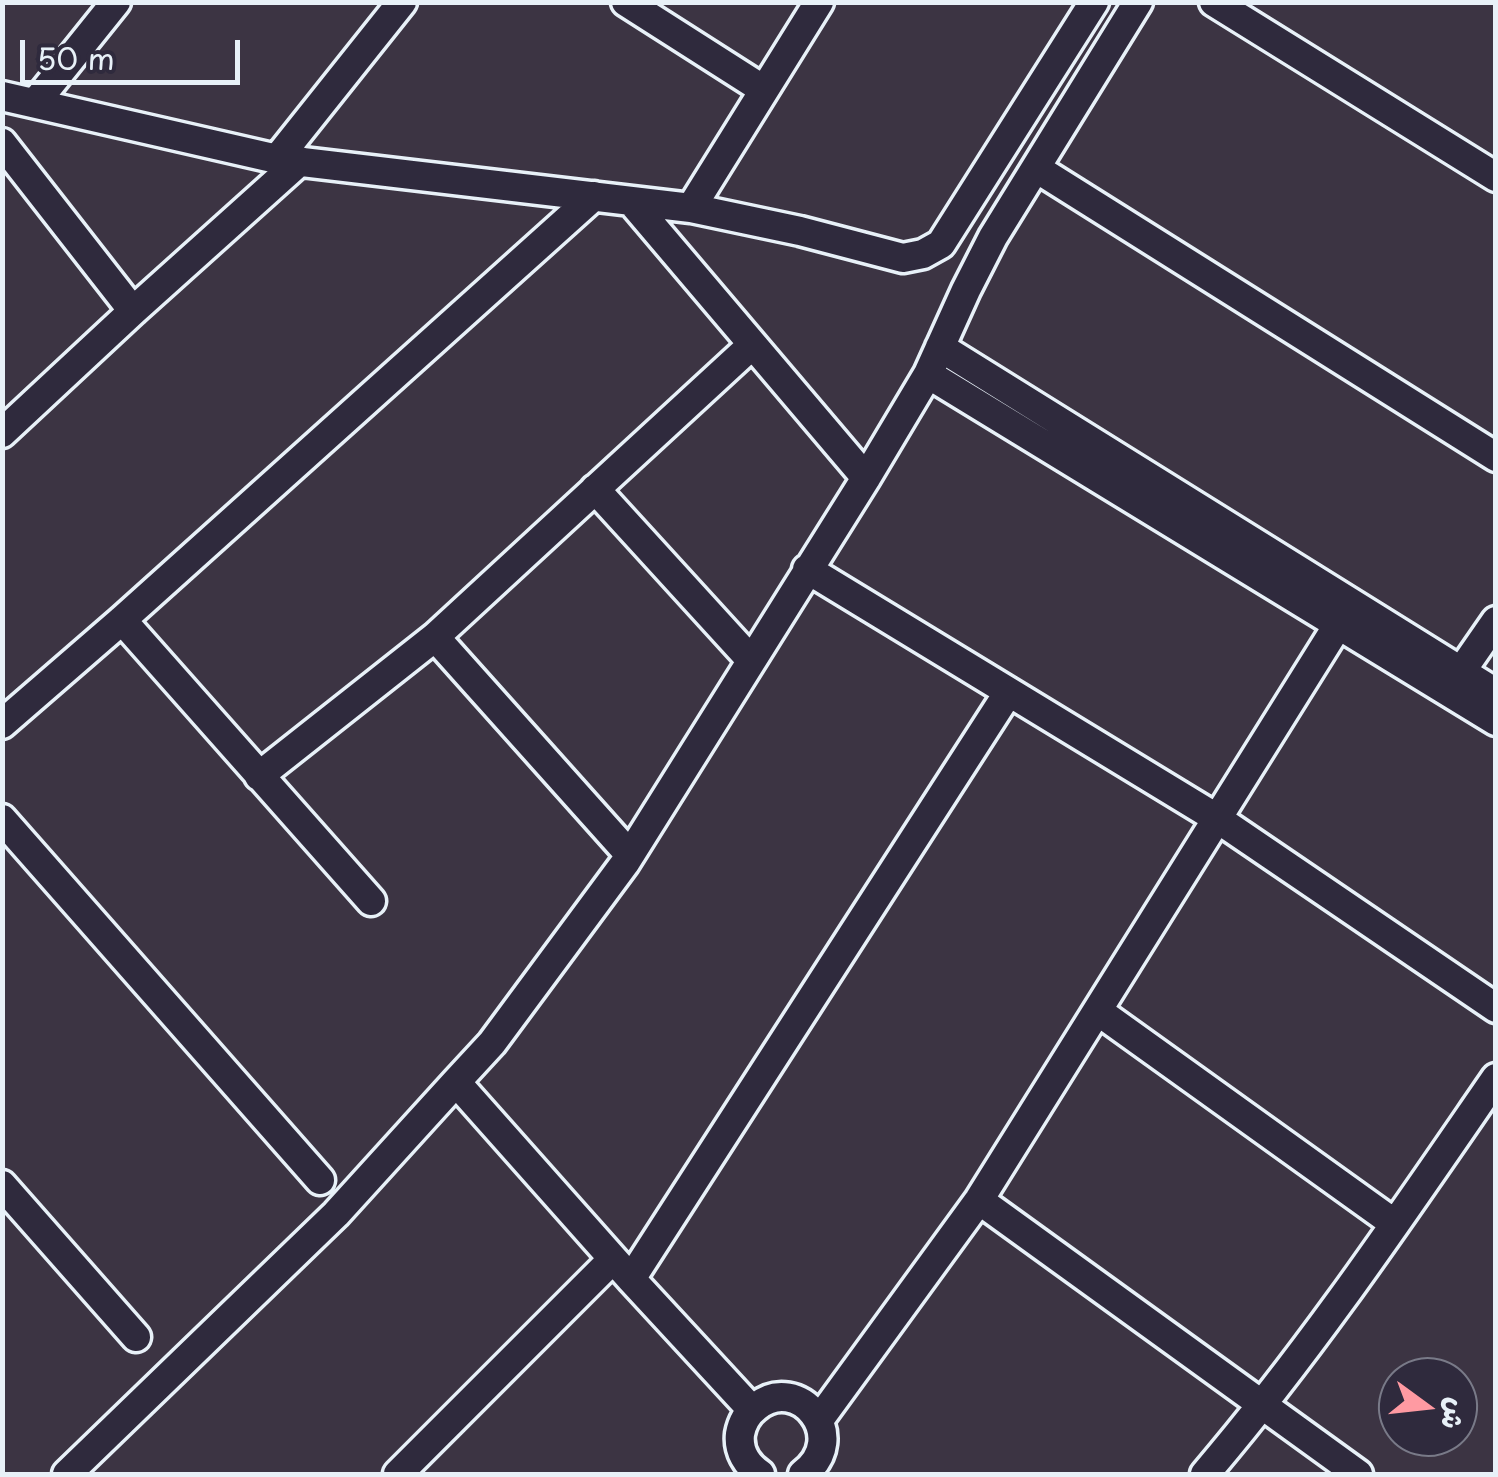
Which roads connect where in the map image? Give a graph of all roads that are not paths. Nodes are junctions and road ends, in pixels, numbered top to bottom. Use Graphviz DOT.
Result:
graph roads {
  1 [pos="116,2"];
  2 [pos="402,2"];
  3 [pos="626,2"];
  4 [pos="819,2"];
  5 [pos="1094,2"];
  6 [pos="1138,2"];
  7 [pos="1214,2"];
  8 [pos="764,90"];
  9 [pos="2,96"];
  10 [pos="35,103"];
  11 [pos="2,143"];
  12 [pos="288,160"];
  13 [pos="1036,168"];
  14 [pos="1496,177"];
  15 [pos="594,196"];
  16 [pos="630,200"];
  17 [pos="691,208"];
  18 [pos="133,312"];
  19 [pos="752,345"];
  20 [pos="940,347"];
  21 [pos="928,374"];
  22 [pos="2,433"];
  23 [pos="1496,457"];
  24 [pos="866,478"];
  25 [pos="595,489"];
  26 [pos="807,569"];
  27 [pos="122,620"];
  28 [pos="1496,621"];
  29 [pos="1338,625"];
  30 [pos="435,637"];
  31 [pos="750,660"];
  32 [pos="1454,681"];
  33 [pos="1008,693"];
  34 [pos="1496,693"];
  35 [pos="1496,721"];
  36 [pos="2,724"];
  37 [pos="260,776"];
  38 [pos="1218,819"];
  39 [pos="4,825"];
  40 [pos="630,855"];
  41 [pos="371,901"];
  42 [pos="1496,1008"];
  43 [pos="1098,1011"];
  44 [pos="1496,1078"];
  45 [pos="456,1082"];
  46 [pos="320,1180"];
  47 [pos="2,1185"];
  48 [pos="979,1200"];
  49 [pos="1396,1224"];
  50 [pos="622,1269"];
  51 [pos="136,1337"];
  52 [pos="1262,1408"];
  53 [pos="752,1410"];
  54 [pos="819,1420"];
  55 [pos="810,1472"];
  56 [pos="753,1473"];
  57 [pos="67,1474"];
  58 [pos="398,1474"];
  59 [pos="1205,1474"];
  60 [pos="1358,1474"];
  1 -- 10 [label="street"];
  2 -- 12 [label="street"];
  3 -- 8 [label="street"];
  4 -- 8 [label="street"];
  5 -- 17 [label="street"];
  6 -- 13 [label="street"];
  7 -- 14 [label="street"];
  8 -- 17 [label="street"];
  9 -- 10 [label="street"];
  10 -- 12 [label="street"];
  11 -- 18 [label="street"];
  12 -- 15 [label="street"];
  12 -- 18 [label="street"];
  13 -- 20 [label="street"];
  13 -- 23 [label="street"];
  15 -- 16 [label="street"];
  15 -- 27 [label="street"];
  16 -- 17 [label="street"];
  16 -- 19 [label="street"];
  18 -- 22 [label="street"];
  19 -- 24 [label="street"];
  19 -- 25 [label="street"];
  20 -- 21 [label="street"];
  20 -- 32 [label="street"];
  21 -- 24 [label="street"];
  21 -- 29 [label="street"];
  24 -- 26 [label="street"];
  25 -- 30 [label="street"];
  25 -- 31 [label="street"];
  26 -- 31 [label="street"];
  26 -- 33 [label="street"];
  27 -- 36 [label="street"];
  27 -- 37 [label="street"];
  28 -- 32 [label="street"];
  29 -- 32 [label="street"];
  29 -- 38 [label="street"];
  30 -- 37 [label="street"];
  30 -- 40 [label="street"];
  31 -- 40 [label="street"];
  32 -- 34 [label="street"];
  32 -- 35 [label="street"];
  33 -- 38 [label="street"];
  33 -- 50 [label="street"];
  37 -- 41 [label="street"];
  38 -- 42 [label="street"];
  38 -- 43 [label="street"];
  39 -- 46 [label="street"];
  40 -- 45 [label="street"];
  43 -- 48 [label="street"];
  43 -- 49 [label="street"];
  44 -- 49 [label="street"];
  45 -- 50 [label="street"];
  45 -- 57 [label="street"];
  47 -- 51 [label="street"];
  48 -- 52 [label="street"];
  48 -- 54 [label="street"];
  49 -- 52 [label="street"];
  50 -- 53 [label="street"];
  50 -- 58 [label="street"];
  52 -- 59 [label="street"];
  52 -- 60 [label="street"];
  53 -- 54 [label="street"];
  53 -- 56 [label="street"];
  54 -- 55 [label="street"];
}
